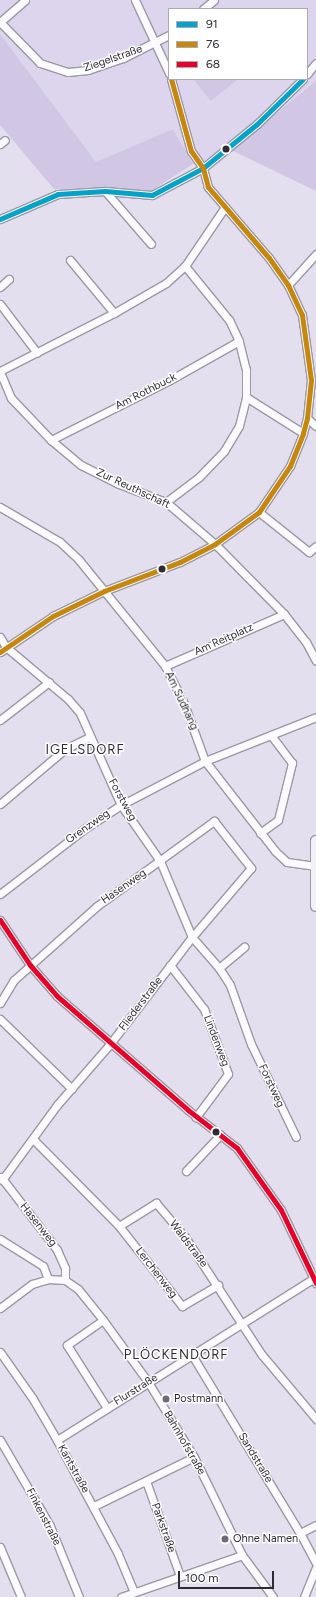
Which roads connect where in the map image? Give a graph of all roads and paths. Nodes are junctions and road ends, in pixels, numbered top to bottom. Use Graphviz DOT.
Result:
graph roads {
  1 [pos="25,0"];
  2 [pos="135,0"];
  3 [pos="214,0"];
  4 [pos="204,8"];
  5 [pos="0,22"];
  6 [pos="168,36"];
  7 [pos="157,42"];
  8 [pos="316,63"];
  9 [pos="168,70"];
  10 [pos="308,73"];
  11 [pos="171,80"];
  12 [pos="302,80"];
  13 [pos="203,168"];
  14 [pos="106,191"];
  15 [pos="225,207"];
  16 [pos="0,219"];
  17 [pos="151,244"];
  18 [pos="316,254"];
  19 [pos="70,260"];
  20 [pos="184,266"];
  21 [pos="9,279"];
  22 [pos="288,285"];
  23 [pos="0,287"];
  24 [pos="0,304"];
  25 [pos="114,313"];
  26 [pos="239,341"];
  27 [pos="312,348"];
  28 [pos="37,353"];
  29 [pos="0,372"];
  30 [pos="246,397"];
  31 [pos="307,418"];
  32 [pos="316,426"];
  33 [pos="303,433"];
  34 [pos="51,440"];
  35 [pos="166,502"];
  36 [pos="0,507"];
  37 [pos="259,512"];
  38 [pos="215,544"];
  39 [pos="316,546"];
  40 [pos="104,591"];
  41 [pos="284,614"];
  42 [pos="0,636"];
  43 [pos="3,650"];
  44 [pos="316,661"];
  45 [pos="165,666"];
  46 [pos="49,682"];
  47 [pos="316,717"];
  48 [pos="0,720"];
  49 [pos="271,735"];
  50 [pos="90,737"];
  51 [pos="205,761"];
  52 [pos="0,804"];
  53 [pos="121,805"];
  54 [pos="260,833"];
  55 [pos="316,841"];
  56 [pos="160,861"];
  57 [pos="314,866"];
  58 [pos="251,868"];
  59 [pos="0,894"];
  60 [pos="316,906"];
  61 [pos="0,920"];
  62 [pos="192,937"];
  63 [pos="244,947"];
  64 [pos="30,965"];
  65 [pos="170,965"];
  66 [pos="220,968"];
  67 [pos="0,1003"];
  68 [pos="0,1019"];
  69 [pos="110,1044"];
  70 [pos="72,1089"];
  71 [pos="196,1117"];
  72 [pos="220,1135"];
  73 [pos="296,1137"];
  74 [pos="33,1139"];
  75 [pos="186,1171"];
  76 [pos="1,1178"];
  77 [pos="119,1226"];
  78 [pos="0,1239"];
  79 [pos="48,1279"];
  80 [pos="65,1280"];
  81 [pos="315,1280"];
  82 [pos="218,1285"];
  83 [pos="0,1308"];
  84 [pos="103,1320"];
  85 [pos="241,1324"];
  86 [pos="0,1352"];
  87 [pos="192,1355"];
  88 [pos="148,1382"];
  89 [pos="107,1408"];
  90 [pos="316,1419"];
  91 [pos="0,1440"];
  92 [pos="57,1440"];
  93 [pos="194,1457"];
  94 [pos="146,1481"];
  95 [pos="94,1506"];
  96 [pos="316,1525"];
  97 [pos="300,1533"];
  98 [pos="0,1547"];
  99 [pos="242,1555"];
  100 [pos="316,1563"];
  101 [pos="316,1568"];
  102 [pos="180,1576"];
  103 [pos="134,1592"];
  104 [pos="21,1597"];
  105 [pos="79,1597"];
  106 [pos="121,1597"];
  107 [pos="273,1597"];
  108 [pos="304,1597"];
  1 -- 5 [label="street"];
  2 -- 7 [label="street"];
  3 -- 4 [label="street"];
  5 -- 7 [label="street, Ziegelstraße"];
  6 -- 7 [label="street, Ziegelstraße"];
  7 -- 9 [label="street"];
  8 -- 10 [label="street"];
  11 -- 13 [label="street"];
  12 -- 13 [label="street"];
  13 -- 14 [label="street"];
  13 -- 15 [label="street"];
  14 -- 16 [label="street"];
  14 -- 17 [label="street"];
  15 -- 20 [label="street"];
  15 -- 22 [label="street"];
  18 -- 22 [label="street"];
  19 -- 25 [label="street"];
  20 -- 25 [label="street"];
  20 -- 26 [label="street"];
  21 -- 23 [label="street"];
  22 -- 27 [label="street"];
  24 -- 28 [label="street"];
  25 -- 28 [label="street"];
  26 -- 30 [label="street"];
  26 -- 34 [label="street, Am Rothbuck"];
  27 -- 31 [label="street"];
  28 -- 29 [label="street"];
  29 -- 34 [label="street, Zur Reuthschaft"];
  30 -- 33 [label="street"];
  30 -- 35 [label="street"];
  31 -- 32 [label="street"];
  31 -- 33 [label="street"];
  33 -- 37 [label="street"];
  34 -- 35 [label="street, Zur Reuthschaft"];
  35 -- 38 [label="street, Zur Reuthschaft"];
  36 -- 40 [label="street, Am Südhang"];
  37 -- 38 [label="street"];
  37 -- 39 [label="street"];
  38 -- 40 [label="street"];
  38 -- 41 [label="street, Zur Reuthschaft"];
  40 -- 43 [label="street"];
  40 -- 45 [label="street, Am Südhang"];
  41 -- 44 [label="street, Zur Reuthschaft"];
  41 -- 45 [label="street, Am Reitplatz"];
  42 -- 43 [label="street"];
  43 -- 46 [label="street, Forstweg"];
  45 -- 51 [label="street, Am Südhang"];
  46 -- 48 [label="street"];
  46 -- 50 [label="street, Forstweg"];
  47 -- 49 [label="street, Grenzweg"];
  49 -- 51 [label="street, Grenzweg"];
  49 -- 54 [label="street"];
  50 -- 52 [label="street"];
  50 -- 53 [label="street, Forstweg"];
  51 -- 53 [label="street, Grenzweg"];
  51 -- 54 [label="street, Am Südhang"];
  53 -- 56 [label="street, Forstweg"];
  53 -- 59 [label="street, Grenzweg"];
  54 -- 57 [label="street, Am Südhang"];
  55 -- 57 [label="main road"];
  56 -- 58 [label="street, Hasenweg"];
  56 -- 62 [label="street, Forstweg"];
  56 -- 64 [label="street, Hasenweg"];
  57 -- 60 [label="main road"];
  58 -- 62 [label="street, Fliederstraße"];
  61 -- 64 [label="street"];
  62 -- 65 [label="street, Fliederstraße"];
  62 -- 66 [label="street, Forstweg"];
  63 -- 66 [label="street"];
  64 -- 67 [label="street, Hasenweg"];
  64 -- 69 [label="street"];
  65 -- 69 [label="street, Fliederstraße"];
  65 -- 71 [label="street, Lindenweg"];
  66 -- 73 [label="street, Forstweg"];
  68 -- 70 [label="street"];
  69 -- 70 [label="street, Fliederstraße"];
  69 -- 71 [label="street"];
  70 -- 74 [label="street, Fliederstraße"];
  71 -- 72 [label="street"];
  72 -- 75 [label="street"];
  72 -- 81 [label="street"];
  74 -- 76 [label="street, Fliederstraße"];
  74 -- 77 [label="street"];
  76 -- 80 [label="street, Hasenweg"];
  77 -- 82 [label="street, Lerchenweg"];
  77 -- 82 [label="street, Waldstraße"];
  78 -- 79 [label="street"];
  79 -- 80 [label="street"];
  79 -- 83 [label="street"];
  80 -- 84 [label="street, Bahnhofstraße"];
  81 -- 85 [label="street, Flurstraße"];
  82 -- 85 [label="street, Waldstraße"];
  84 -- 88 [label="street, Bahnhofstraße"];
  84 -- 89 [label="street"];
  85 -- 87 [label="street, Flurstraße"];
  85 -- 90 [label="street, Waldstraße"];
  86 -- 92 [label="street, Kantstraße"];
  87 -- 88 [label="street, Flurstraße"];
  87 -- 97 [label="street, Sandstraße"];
  88 -- 89 [label="street, Flurstraße"];
  88 -- 93 [label="street, Bahnhofstraße"];
  89 -- 92 [label="street, Flurstraße"];
  91 -- 105 [label="street, Finkenstraße"];
  92 -- 95 [label="street, Kantstraße"];
  93 -- 94 [label="street"];
  93 -- 99 [label="street, Bahnhofstraße"];
  94 -- 95 [label="street"];
  94 -- 102 [label="street, Parkstraße"];
  95 -- 103 [label="street, Kantstraße"];
  96 -- 97 [label="street"];
  97 -- 100 [label="street, Sandstraße"];
  98 -- 104 [label="street"];
  99 -- 102 [label="street"];
  99 -- 107 [label="street, Bahnhofstraße"];
  101 -- 108 [label="street"];
  102 -- 103 [label="street"];
  103 -- 106 [label="street"];
}
